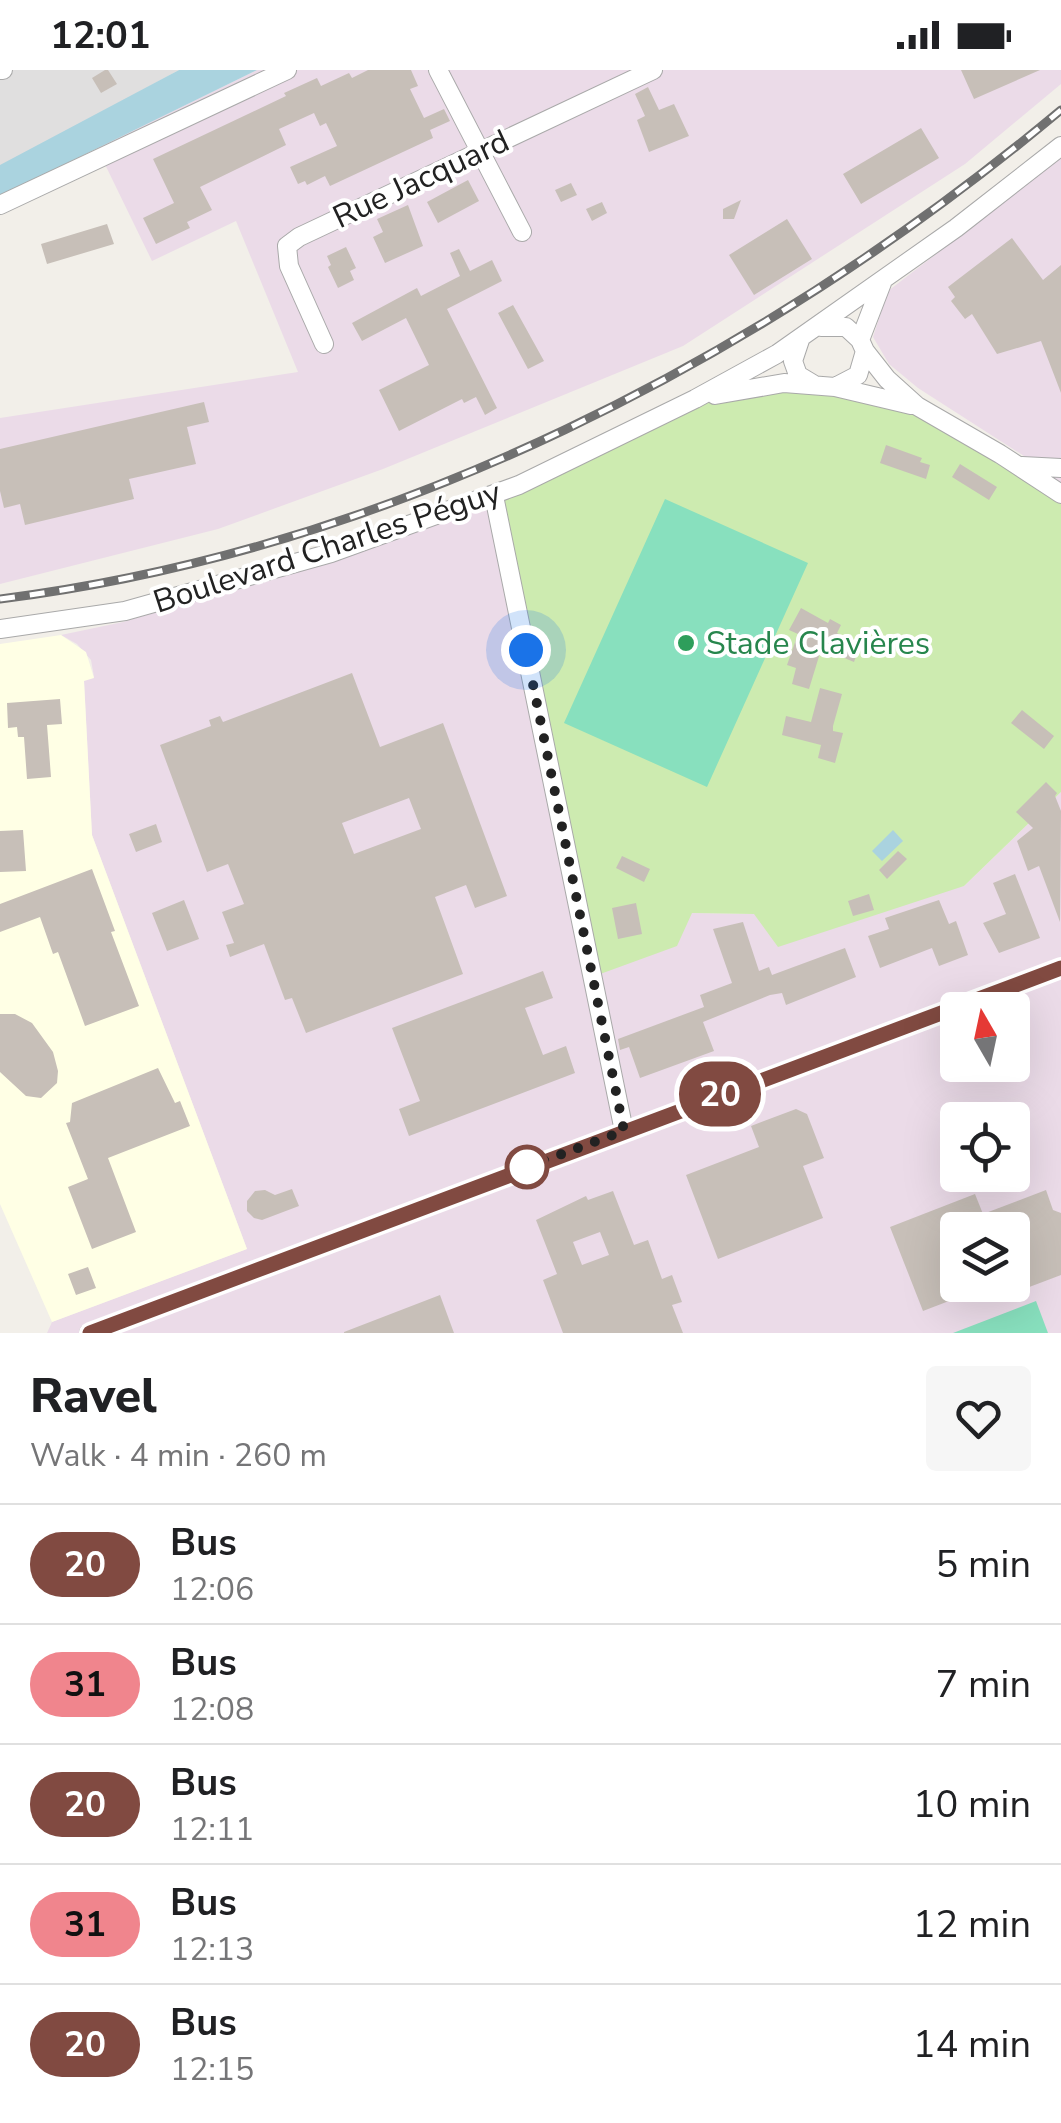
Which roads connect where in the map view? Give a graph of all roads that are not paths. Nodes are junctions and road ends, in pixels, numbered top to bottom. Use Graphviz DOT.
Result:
graph roads {
  1 [pos="287,70"];
  2 [pos="438,70"];
  3 [pos="653,70"];
  4 [pos="1061,146"];
  5 [pos="480,150"];
  6 [pos="0,206"];
  7 [pos="522,232"];
  8 [pos="884,278"];
  9 [pos="819,327"];
  10 [pos="800,340"];
  11 [pos="324,344"];
  12 [pos="863,346"];
  13 [pos="825,386"];
  14 [pos="695,399"];
  15 [pos="917,406"];
  16 [pos="1018,466"];
  17 [pos="1061,468"];
  18 [pos="1061,494"];
  19 [pos="494,496"];
  20 [pos="0,629"];
  21 [pos="1061,968"];
  22 [pos="624,1131"];
  23 [pos="89,1333"];
  1 -- 6 [label="street"];
  2 -- 5 [label="street"];
  3 -- 5 [label="street, Rue Jacquard"];
  4 -- 8 [label="street"];
  5 -- 7 [label="street"];
  5 -- 11 [label="street, Rue Jacquard"];
  8 -- 9 [label="street"];
  8 -- 12 [label="street"];
  9 -- 10 [label="street"];
  9 -- 12 [label="street"];
  10 -- 13 [label="street"];
  10 -- 14 [label="street, Boulevard Charles Péguy"];
  12 -- 13 [label="street"];
  12 -- 15 [label="street"];
  13 -- 14 [label="street, Boulevard Charles Péguy"];
  13 -- 15 [label="street, Boulevard Charles Péguy"];
  14 -- 19 [label="street, Boulevard Charles Péguy"];
  15 -- 16 [label="street"];
  16 -- 17 [label="street"];
  16 -- 18 [label="street"];
  19 -- 20 [label="street, Boulevard Charles Péguy"];
  19 -- 22 [label="street"];
  21 -- 22 [label="street"];
  22 -- 23 [label="street"];
}
